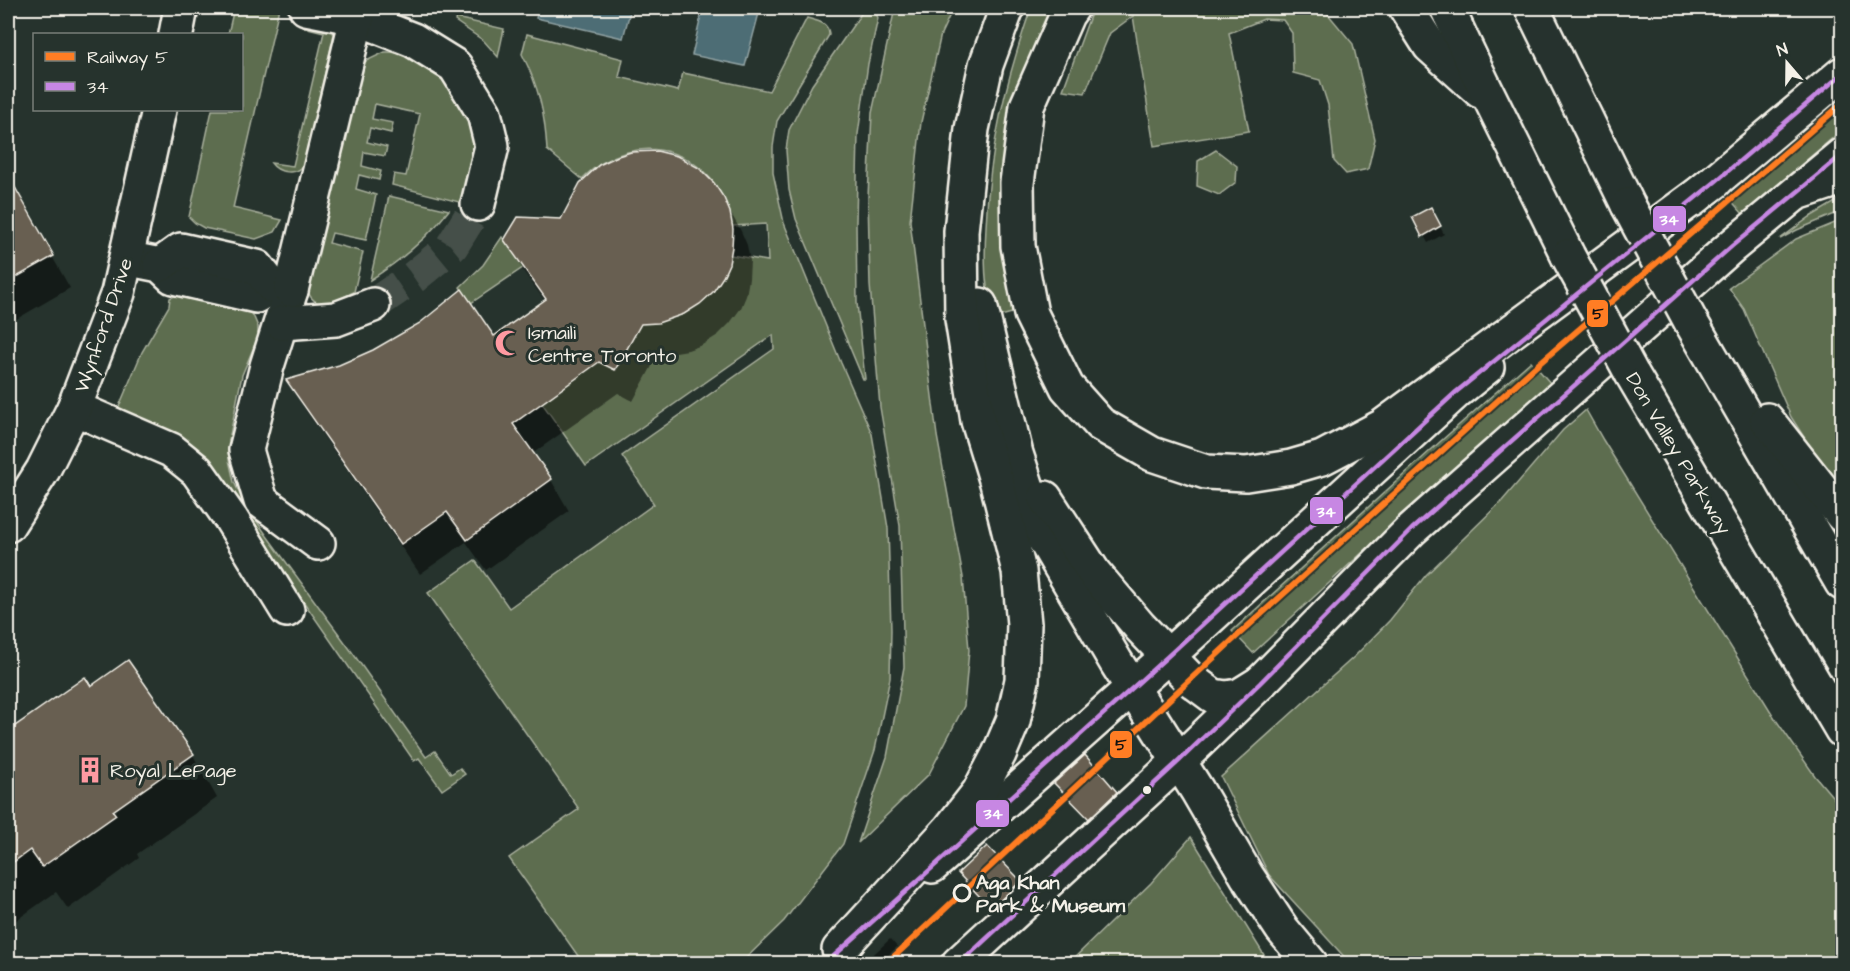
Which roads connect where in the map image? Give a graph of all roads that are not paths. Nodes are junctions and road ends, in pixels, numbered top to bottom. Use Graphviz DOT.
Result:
graph roads {
  1 [pos="181,8"];
  2 [pos="306,8"];
  3 [pos="1007,8"];
  4 [pos="1072,8"];
  5 [pos="1406,8"];
  6 [pos="1447,8"];
  7 [pos="1532,8"];
  8 [pos="357,18"];
  9 [pos="176,33"];
  10 [pos="1842,74"];
  11 [pos="1491,100"];
  12 [pos="159,111"];
  13 [pos="1842,154"];
  14 [pos="1842,178"];
  15 [pos="1715,182"];
  16 [pos="1797,193"];
  17 [pos="478,204"];
  18 [pos="961,231"];
  19 [pos="127,258"];
  20 [pos="282,288"];
  21 [pos="373,305"];
  22 [pos="1692,322"];
  23 [pos="282,323"];
  24 [pos="74,408"];
  25 [pos="1016,454"];
  26 [pos="1842,515"];
  27 [pos="8,525"];
  28 [pos="318,543"];
  29 [pos="1842,583"];
  30 [pos="287,610"];
  31 [pos="1168,656"];
  32 [pos="1260,683"];
  33 [pos="1132,687"];
  34 [pos="1842,730"];
  35 [pos="1179,761"];
  36 [pos="832,957"];
  37 [pos="958,963"];
  38 [pos="1311,963"];
  1 -- 9 [label="main road"];
  2 -- 8 [label="main road"];
  3 -- 18 [label="main road"];
  4 -- 15 [label="main road"];
  5 -- 11 [label="main road"];
  6 -- 11 [label="main road, Don Valley Parkway"];
  7 -- 22 [label="main road, bridge"];
  8 -- 17 [label="main road"];
  8 -- 20 [label="main road"];
  10 -- 15 [label="main road"];
  11 -- 34 [label="main road, Don Valley Parkway, bridge"];
  12 -- 19 [label="main road, Wynford Drive"];
  13 -- 16 [label="main road"];
  14 -- 16 [label="main road"];
  15 -- 31 [label="main road"];
  16 -- 32 [label="main road"];
  18 -- 25 [label="main road"];
  18 -- 36 [label="main road"];
  19 -- 20 [label="main road"];
  19 -- 24 [label="main road, Wynford Drive"];
  20 -- 23 [label="main road"];
  21 -- 23 [label="main road"];
  22 -- 26 [label="main road"];
  22 -- 29 [label="main road"];
  23 -- 28 [label="main road"];
  24 -- 27 [label="main road, Wynford Drive"];
  24 -- 30 [label="main road"];
  25 -- 31 [label="main road"];
  25 -- 33 [label="main road"];
  31 -- 32 [label="main road"];
  31 -- 33 [label="main road"];
  32 -- 35 [label="main road"];
  33 -- 35 [label="main road"];
  33 -- 36 [label="main road"];
  35 -- 37 [label="main road"];
  35 -- 38 [label="main road"];
}
